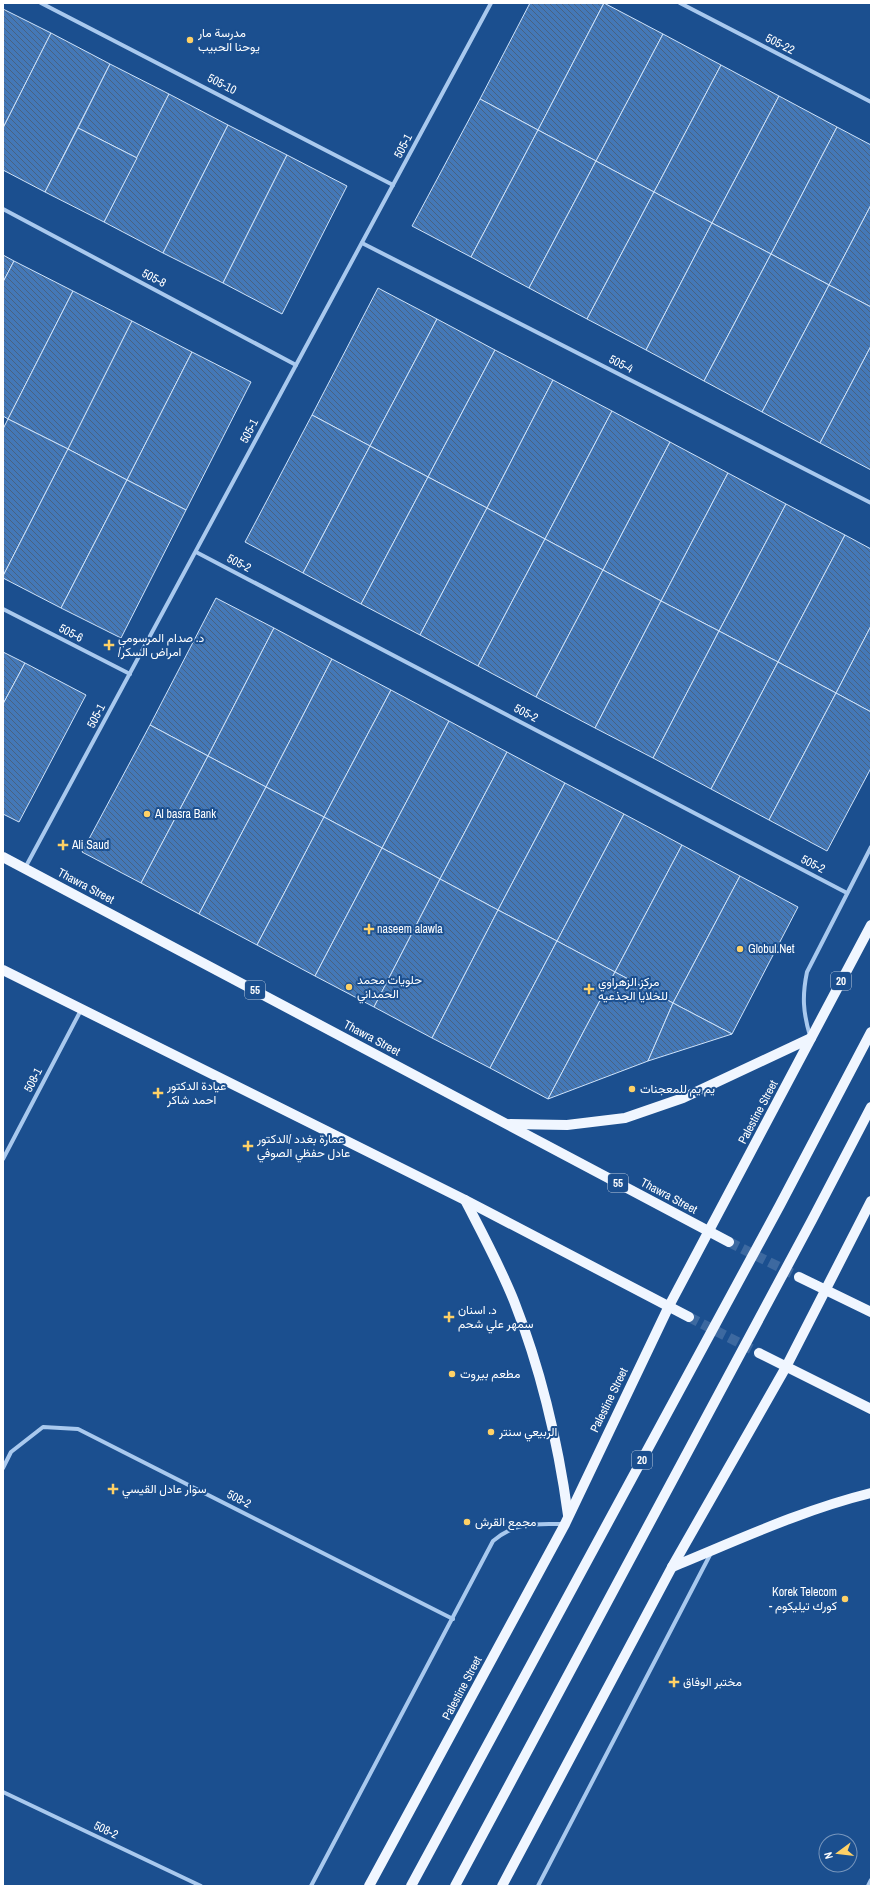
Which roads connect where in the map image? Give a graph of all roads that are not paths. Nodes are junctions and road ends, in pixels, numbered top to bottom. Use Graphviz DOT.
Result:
graph roads {
  1 [pos="41,3"];
  2 [pos="491,3"];
  3 [pos="680,3"];
  4 [pos="871,102"];
  5 [pos="393,185"];
  6 [pos="3,209"];
  7 [pos="362,242"];
  8 [pos="296,365"];
  9 [pos="871,503"];
  10 [pos="196,552"];
  11 [pos="3,609"];
  12 [pos="130,674"];
  13 [pos="871,846"];
  14 [pos="3,857"];
  15 [pos="25,868"];
  16 [pos="847,893"];
  17 [pos="871,925"];
  18 [pos="3,970"];
  19 [pos="81,1009"];
  20 [pos="871,1032"];
  21 [pos="811,1038"];
  22 [pos="871,1107"];
  23 [pos="507,1124"];
  24 [pos="3,1159"];
  25 [pos="465,1200"];
  26 [pos="871,1200"];
  27 [pos="709,1232"];
  28 [pos="729,1242"];
  29 [pos="799,1277"];
  30 [pos="824,1290"];
  31 [pos="669,1306"];
  32 [pos="871,1312"];
  33 [pos="689,1317"];
  34 [pos="759,1353"];
  35 [pos="786,1367"];
  36 [pos="871,1409"];
  37 [pos="3,1468"];
  38 [pos="871,1493"];
  39 [pos="567,1520"];
  40 [pos="713,1550"];
  41 [pos="672,1567"];
  42 [pos="453,1619"];
  43 [pos="3,1792"];
  44 [pos="871,1880"];
  45 [pos="201,1886"];
  46 [pos="311,1886"];
  47 [pos="370,1886"];
  48 [pos="411,1886"];
  49 [pos="455,1886"];
  50 [pos="502,1886"];
  51 [pos="538,1886"];
  52 [pos="868,1886"];
  1 -- 5 [label="street, 505-10"];
  2 -- 5 [label="street, 505-1"];
  3 -- 4 [label="street, 505-22"];
  5 -- 7 [label="street, 505-1"];
  6 -- 8 [label="street, 505-8"];
  7 -- 8 [label="street, 505-1"];
  7 -- 9 [label="street, 505-4"];
  8 -- 10 [label="street, 505-1"];
  10 -- 12 [label="street, 505-1"];
  10 -- 16 [label="street, 505-2"];
  11 -- 12 [label="street, 505-6"];
  12 -- 15 [label="street, 505-1"];
  13 -- 16 [label="street"];
  14 -- 15 [label="main road, Thawra Street / 55"];
  15 -- 23 [label="main road, Thawra Street / 55"];
  16 -- 21 [label="street"];
  17 -- 21 [label="main road, Palestine Street / 20"];
  18 -- 19 [label="main road"];
  19 -- 24 [label="street, 508-1"];
  19 -- 25 [label="main road"];
  20 -- 48 [label="main road, 20, bridge"];
  21 -- 23 [label="main road"];
  21 -- 27 [label="main road, Palestine Street / 20"];
  22 -- 49 [label="main road, bridge"];
  23 -- 27 [label="main road, Thawra Street / 55"];
  25 -- 31 [label="main road"];
  25 -- 39 [label="main road"];
  26 -- 30 [label="main road"];
  27 -- 28 [label="main road, Thawra Street / 55"];
  27 -- 31 [label="main road, Palestine Street / 20"];
  29 -- 30 [label="main road"];
  30 -- 32 [label="main road"];
  30 -- 35 [label="main road"];
  31 -- 33 [label="main road"];
  31 -- 39 [label="main road, Palestine Street / 20"];
  34 -- 35 [label="main road"];
  35 -- 36 [label="main road"];
  35 -- 41 [label="main road"];
  37 -- 42 [label="street, 508-2"];
  38 -- 40 [label="main road"];
  39 -- 42 [label="street"];
  39 -- 47 [label="main road, Palestine Street / 20"];
  40 -- 41 [label="main road"];
  40 -- 51 [label="street"];
  41 -- 50 [label="main road"];
  42 -- 46 [label="street"];
  43 -- 45 [label="street, 508-2"];
  44 -- 52 [label="street"];
}
